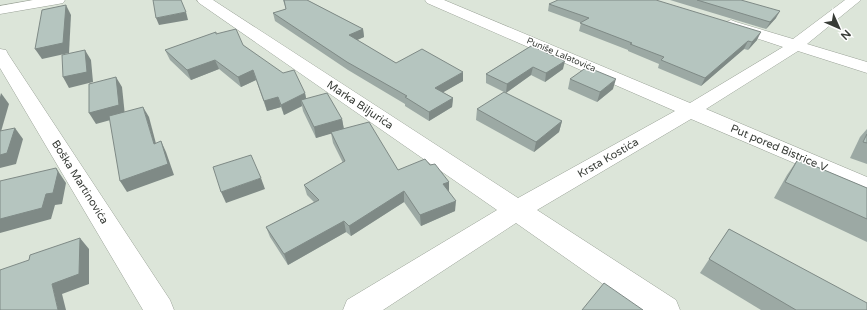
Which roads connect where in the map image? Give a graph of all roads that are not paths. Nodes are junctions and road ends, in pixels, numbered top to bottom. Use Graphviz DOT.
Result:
graph roads {
  1 [pos="58,0"];
  2 [pos="204,0"];
  3 [pos="432,0"];
  4 [pos="854,0"];
  5 [pos="0,10"];
  6 [pos="715,20"];
  7 [pos="795,46"];
  8 [pos="0,54"];
  9 [pos="867,68"];
  10 [pos="690,111"];
  11 [pos="867,186"];
  12 [pos="516,211"];
  13 [pos="160,310"];
  14 [pos="358,310"];
  15 [pos="665,310"];
  1 -- 5 [label="street"];
  2 -- 12 [label="street, Marka Biljurića"];
  3 -- 10 [label="street, Puniše Lalatovića"];
  4 -- 7 [label="street, Krsta Kostića"];
  6 -- 7 [label="street"];
  7 -- 9 [label="street"];
  7 -- 10 [label="street, Krsta Kostića"];
  8 -- 13 [label="street, Boška Martinovića"];
  10 -- 11 [label="street, Put pored Bistrice V"];
  10 -- 12 [label="street, Krsta Kostića"];
  12 -- 14 [label="street, Krsta Kostića"];
  12 -- 15 [label="street, Marka Biljurića"];
}
